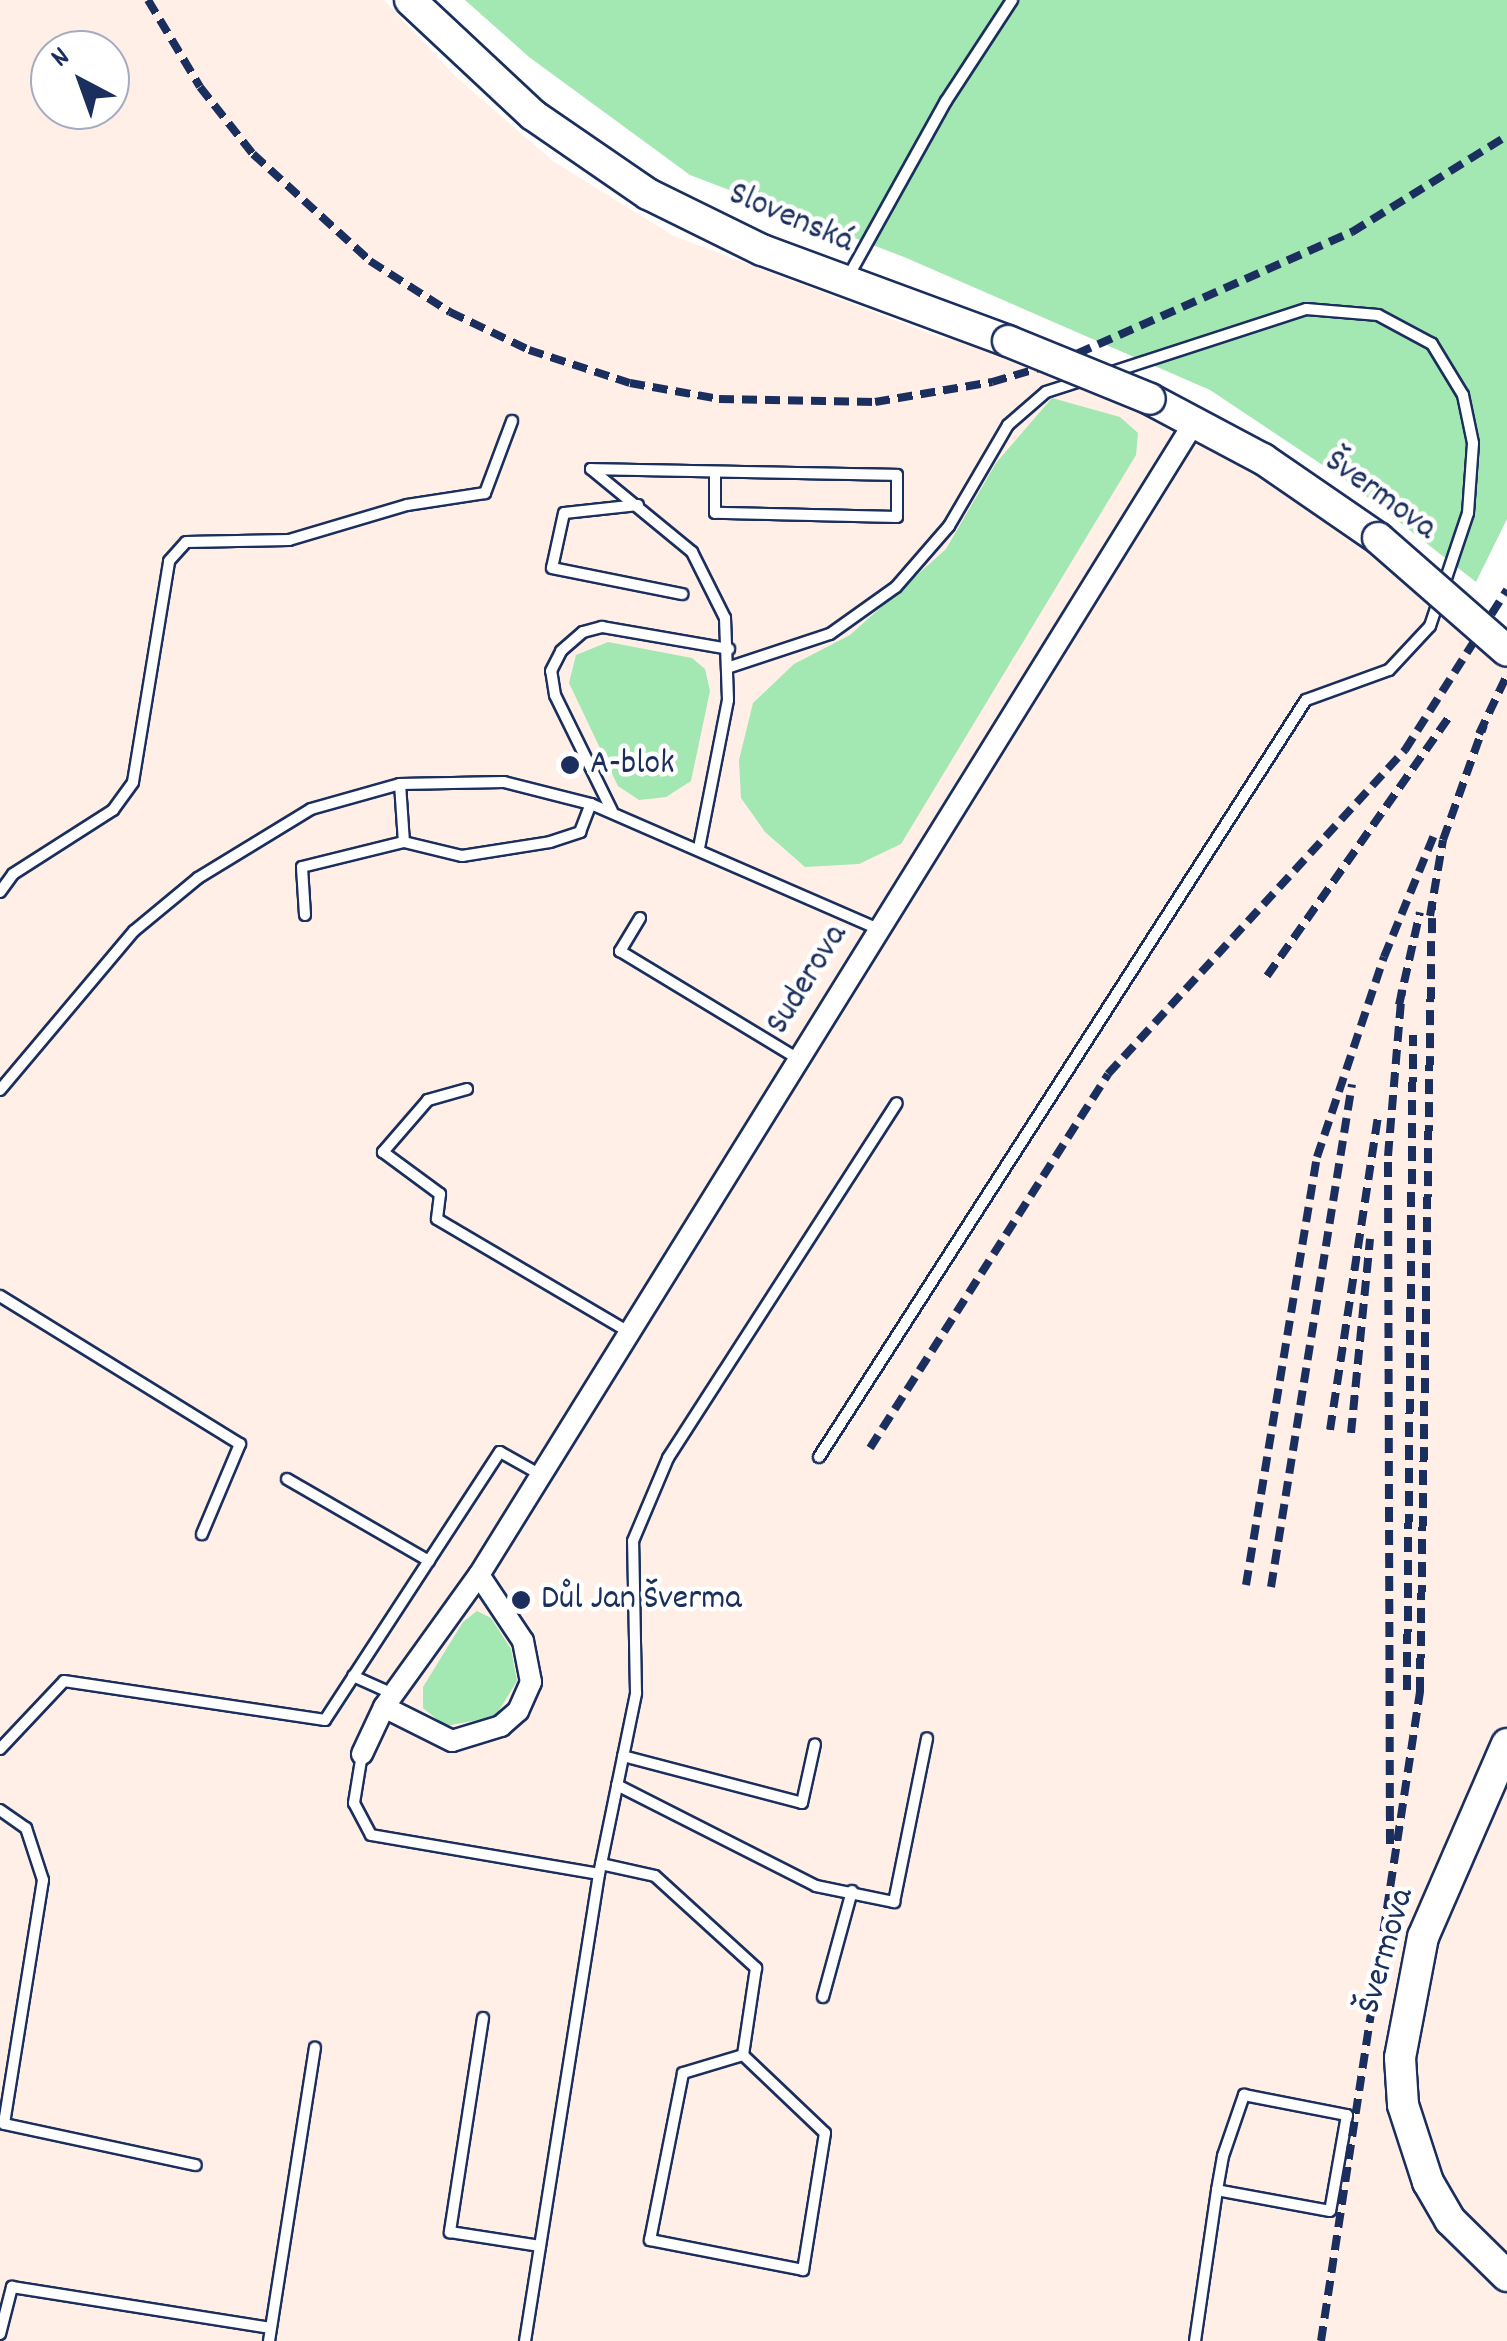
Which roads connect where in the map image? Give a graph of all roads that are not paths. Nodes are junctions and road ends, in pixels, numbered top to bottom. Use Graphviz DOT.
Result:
graph roads {
  1 [pos="410,0"];
  2 [pos="1012,0"];
  3 [pos="845,282"];
  4 [pos="1195,421"];
  5 [pos="512,422"];
  6 [pos="715,473"];
  7 [pos="638,505"];
  8 [pos="682,594"];
  9 [pos="729,649"];
  10 [pos="1507,651"];
  11 [pos="730,667"];
  12 [pos="400,784"];
  13 [pos="591,804"];
  14 [pos="612,812"];
  15 [pos="404,842"];
  16 [pos="699,848"];
  17 [pos="0,892"];
  18 [pos="305,915"];
  19 [pos="640,918"];
  20 [pos="878,929"];
  21 [pos="798,1059"];
  22 [pos="467,1089"];
  23 [pos="0,1090"];
  24 [pos="898,1103"];
  25 [pos="0,1296"];
  26 [pos="629,1332"];
  27 [pos="819,1457"];
  28 [pos="540,1475"];
  29 [pos="287,1478"];
  30 [pos="202,1534"];
  31 [pos="429,1561"];
  32 [pos="479,1574"];
  33 [pos="353,1676"];
  34 [pos="389,1700"];
  35 [pos="927,1738"];
  36 [pos="815,1744"];
  37 [pos="1507,1744"];
  38 [pos="0,1749"];
  39 [pos="362,1754"];
  40 [pos="623,1756"];
  41 [pos="617,1785"];
  42 [pos="0,1810"];
  43 [pos="600,1869"];
  44 [pos="852,1891"];
  45 [pos="823,1997"];
  46 [pos="483,2018"];
  47 [pos="316,2048"];
  48 [pos="743,2055"];
  49 [pos="0,2067"];
  50 [pos="13,2069"];
  51 [pos="196,2165"];
  52 [pos="1217,2190"];
  53 [pos="540,2246"];
  54 [pos="1507,2276"];
  55 [pos="0,2334"];
  56 [pos="270,2335"];
  57 [pos="525,2341"];
  58 [pos="1196,2341"];
  1 -- 3 [label="street, Slovenská"];
  2 -- 3 [label="lane"];
  3 -- 4 [label="street, Slovenská, bridge"];
  4 -- 10 [label="street, Švermova, bridge"];
  4 -- 20 [label="street, Suderova"];
  5 -- 17 [label="lane"];
  6 -- 6 [label="lane"];
  6 -- 7 [label="lane"];
  7 -- 8 [label="lane"];
  7 -- 9 [label="lane"];
  9 -- 11 [label="lane"];
  9 -- 14 [label="lane"];
  11 -- 16 [label="lane"];
  11 -- 27 [label="lane"];
  12 -- 13 [label="lane"];
  12 -- 15 [label="lane"];
  12 -- 23 [label="lane"];
  13 -- 14 [label="lane"];
  13 -- 15 [label="lane"];
  14 -- 16 [label="lane"];
  15 -- 18 [label="lane"];
  16 -- 20 [label="lane"];
  19 -- 21 [label="lane"];
  20 -- 21 [label="street, Suderova"];
  21 -- 26 [label="street, Suderova"];
  22 -- 26 [label="lane"];
  24 -- 40 [label="lane"];
  25 -- 30 [label="lane"];
  26 -- 28 [label="street, Suderova"];
  28 -- 31 [label="lane"];
  28 -- 32 [label="street, Suderova"];
  29 -- 31 [label="lane"];
  31 -- 33 [label="lane"];
  32 -- 34 [label="street, Suderova"];
  32 -- 34 [label="street"];
  33 -- 34 [label="lane"];
  33 -- 38 [label="lane"];
  34 -- 39 [label="street, Suderova"];
  35 -- 44 [label="lane"];
  36 -- 40 [label="lane"];
  37 -- 54 [label="street, Švermova"];
  39 -- 43 [label="lane"];
  40 -- 41 [label="lane"];
  41 -- 43 [label="lane"];
  41 -- 44 [label="lane"];
  42 -- 50 [label="lane"];
  43 -- 48 [label="lane"];
  43 -- 53 [label="lane"];
  44 -- 45 [label="lane"];
  46 -- 53 [label="lane"];
  47 -- 56 [label="lane"];
  48 -- 48 [label="lane"];
  49 -- 50 [label="lane"];
  50 -- 51 [label="lane"];
  52 -- 52 [label="lane"];
  52 -- 58 [label="lane"];
  53 -- 57 [label="lane"];
  55 -- 56 [label="lane"];
}
